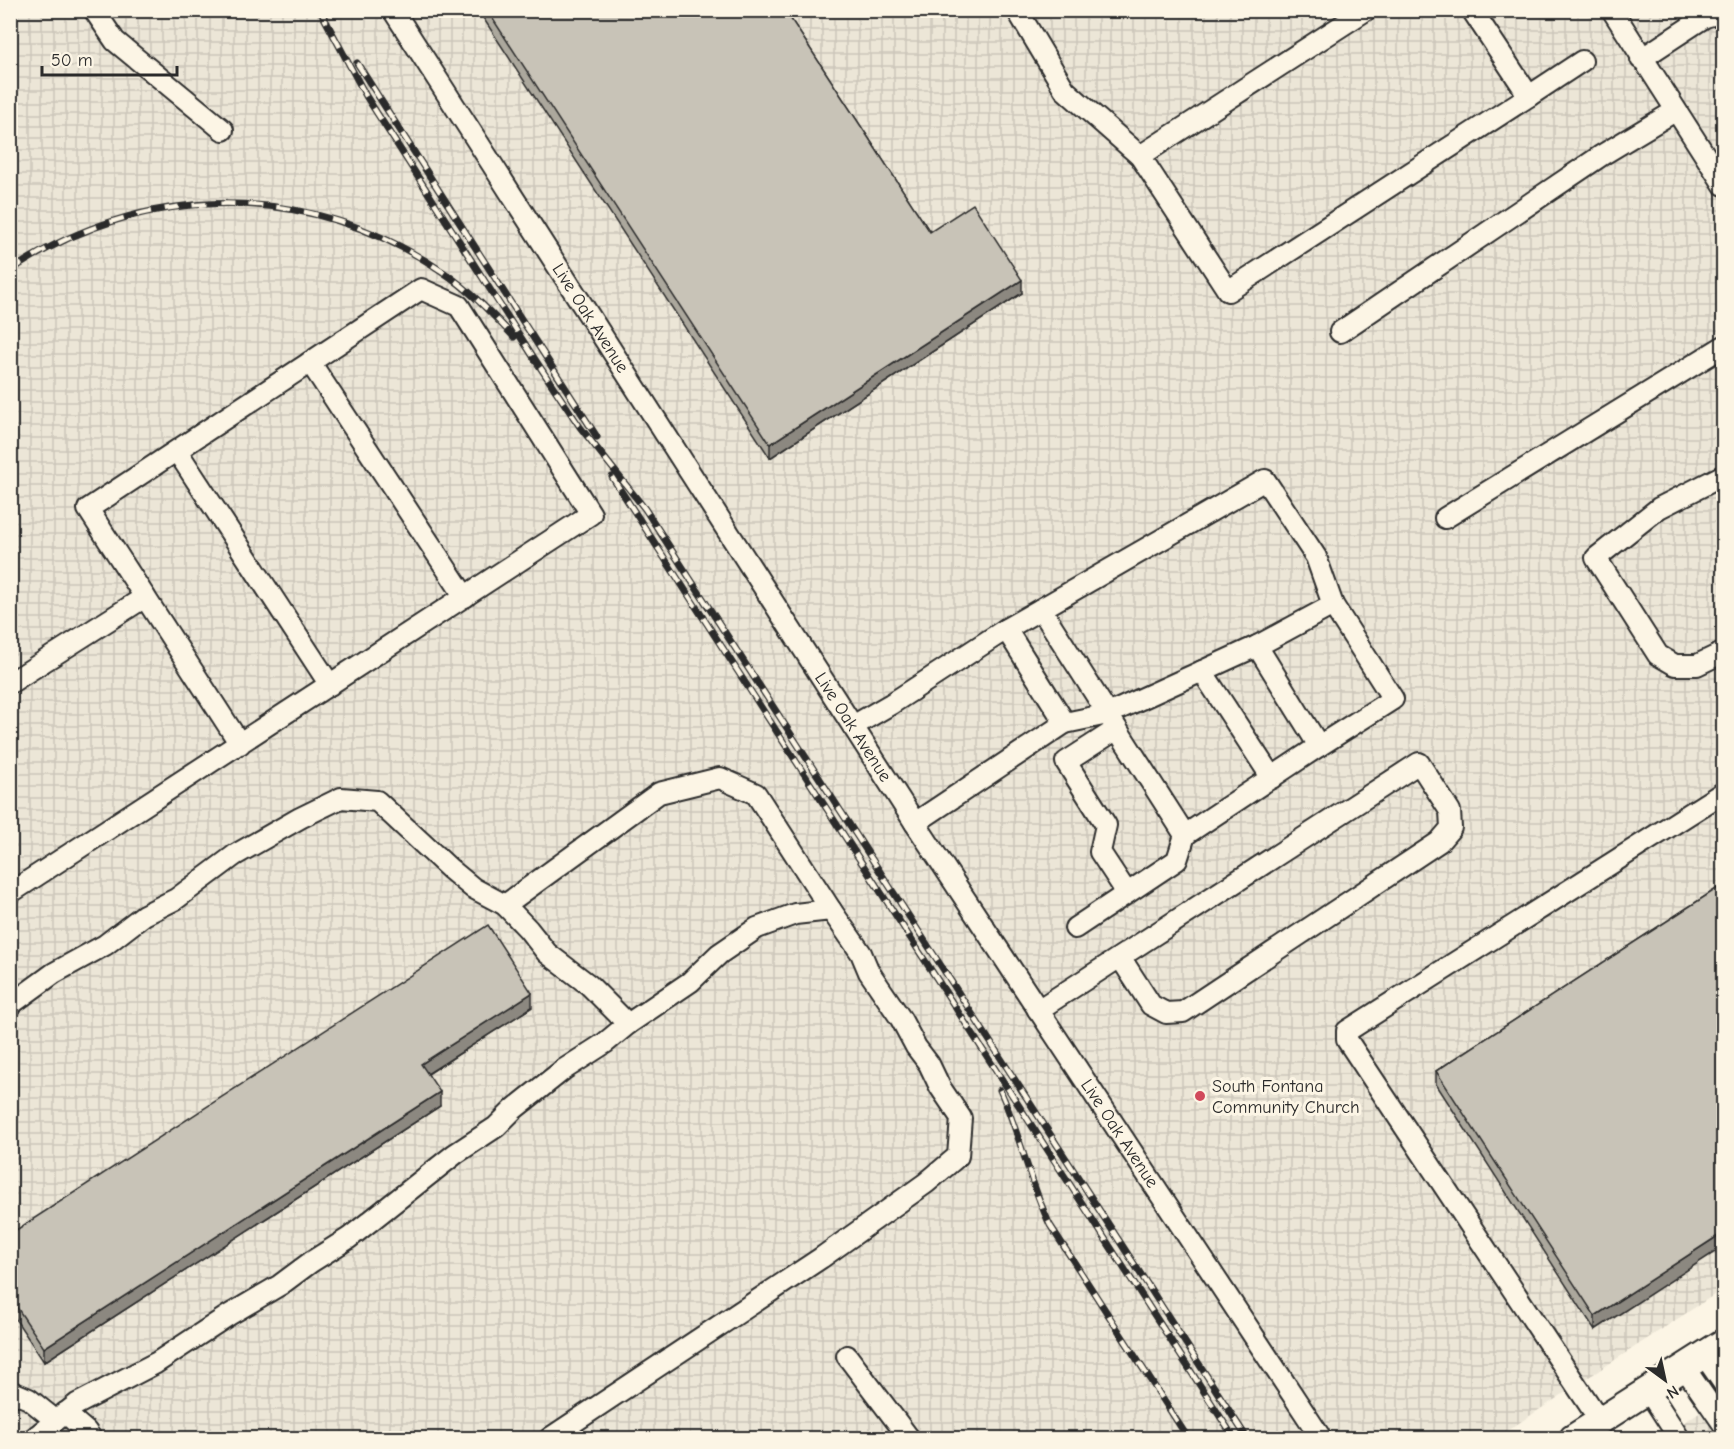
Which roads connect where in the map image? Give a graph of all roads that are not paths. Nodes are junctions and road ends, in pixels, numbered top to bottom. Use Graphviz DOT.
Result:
graph roads {
  1 [pos="94,10"];
  2 [pos="393,10"];
  3 [pos="1017,10"];
  4 [pos="1366,10"];
  5 [pos="1472,10"];
  6 [pos="1612,10"];
  7 [pos="1724,12"];
  8 [pos="1641,58"];
  9 [pos="1582,61"];
  10 [pos="1529,96"];
  11 [pos="1675,111"];
  12 [pos="223,130"];
  13 [pos="1140,156"];
  14 [pos="1722,177"];
  15 [pos="1340,332"];
  16 [pos="1724,346"];
  17 [pos="310,362"];
  18 [pos="177,451"];
  19 [pos="1724,475"];
  20 [pos="1445,518"];
  21 [pos="145,597"];
  22 [pos="465,597"];
  23 [pos="1333,605"];
  24 [pos="1041,609"];
  25 [pos="1006,629"];
  26 [pos="1257,646"];
  27 [pos="1724,652"];
  28 [pos="1202,671"];
  29 [pos="10,683"];
  30 [pos="330,685"];
  31 [pos="1113,722"];
  32 [pos="1065,723"];
  33 [pos="853,726"];
  34 [pos="240,744"];
  35 [pos="1319,747"];
  36 [pos="1272,778"];
  37 [pos="1724,792"];
  38 [pos="915,823"];
  39 [pos="1185,835"];
  40 [pos="10,893"];
  41 [pos="1127,893"];
  42 [pos="505,905"];
  43 [pos="831,910"];
  44 [pos="1075,928"];
  45 [pos="1120,957"];
  46 [pos="10,1005"];
  47 [pos="1038,1010"];
  48 [pos="627,1024"];
  49 [pos="1704,1355"];
  50 [pos="847,1356"];
  51 [pos="1724,1384"];
  52 [pos="1648,1390"];
  53 [pos="10,1391"];
  54 [pos="60,1417"];
  55 [pos="1600,1421"];
  56 [pos="1724,1425"];
  57 [pos="34,1438"];
  58 [pos="91,1438"];
  59 [pos="550,1438"];
  60 [pos="909,1438"];
  61 [pos="1322,1438"];
  62 [pos="1573,1438"];
  63 [pos="1679,1438"];
  1 -- 12 [label="street"];
  2 -- 33 [label="street, Live Oak Avenue"];
  3 -- 13 [label="street"];
  4 -- 13 [label="street"];
  5 -- 10 [label="street"];
  6 -- 8 [label="street"];
  7 -- 8 [label="street"];
  8 -- 11 [label="street"];
  9 -- 10 [label="street"];
  10 -- 13 [label="street"];
  11 -- 14 [label="street"];
  11 -- 15 [label="street"];
  16 -- 20 [label="street"];
  17 -- 18 [label="street"];
  17 -- 22 [label="street"];
  17 -- 22 [label="street"];
  18 -- 21 [label="street"];
  18 -- 30 [label="street"];
  19 -- 27 [label="street"];
  21 -- 29 [label="street"];
  21 -- 34 [label="street"];
  22 -- 30 [label="street"];
  23 -- 24 [label="street"];
  23 -- 26 [label="street"];
  23 -- 35 [label="street"];
  24 -- 25 [label="street"];
  24 -- 31 [label="street"];
  25 -- 32 [label="street"];
  25 -- 33 [label="street"];
  26 -- 28 [label="street"];
  26 -- 35 [label="street"];
  28 -- 31 [label="street"];
  28 -- 36 [label="street"];
  30 -- 34 [label="street"];
  31 -- 32 [label="street"];
  31 -- 39 [label="street"];
  31 -- 41 [label="street"];
  32 -- 38 [label="street"];
  33 -- 38 [label="street, Live Oak Avenue"];
  34 -- 40 [label="street"];
  35 -- 36 [label="street"];
  36 -- 39 [label="street"];
  37 -- 55 [label="street"];
  38 -- 47 [label="street, Live Oak Avenue"];
  39 -- 41 [label="street"];
  41 -- 44 [label="street"];
  42 -- 43 [label="street"];
  42 -- 46 [label="street"];
  42 -- 48 [label="street"];
  43 -- 48 [label="street"];
  43 -- 59 [label="street"];
  45 -- 45 [label="street"];
  45 -- 47 [label="street"];
  47 -- 61 [label="street, Live Oak Avenue"];
  48 -- 54 [label="street"];
  49 -- 51 [label="street"];
  49 -- 52 [label="main road"];
  49 -- 56 [label="street"];
  50 -- 60 [label="street"];
  52 -- 55 [label="main road"];
  52 -- 63 [label="street"];
  53 -- 54 [label="street"];
  54 -- 57 [label="street"];
  54 -- 58 [label="street"];
  55 -- 62 [label="main road"];
}
